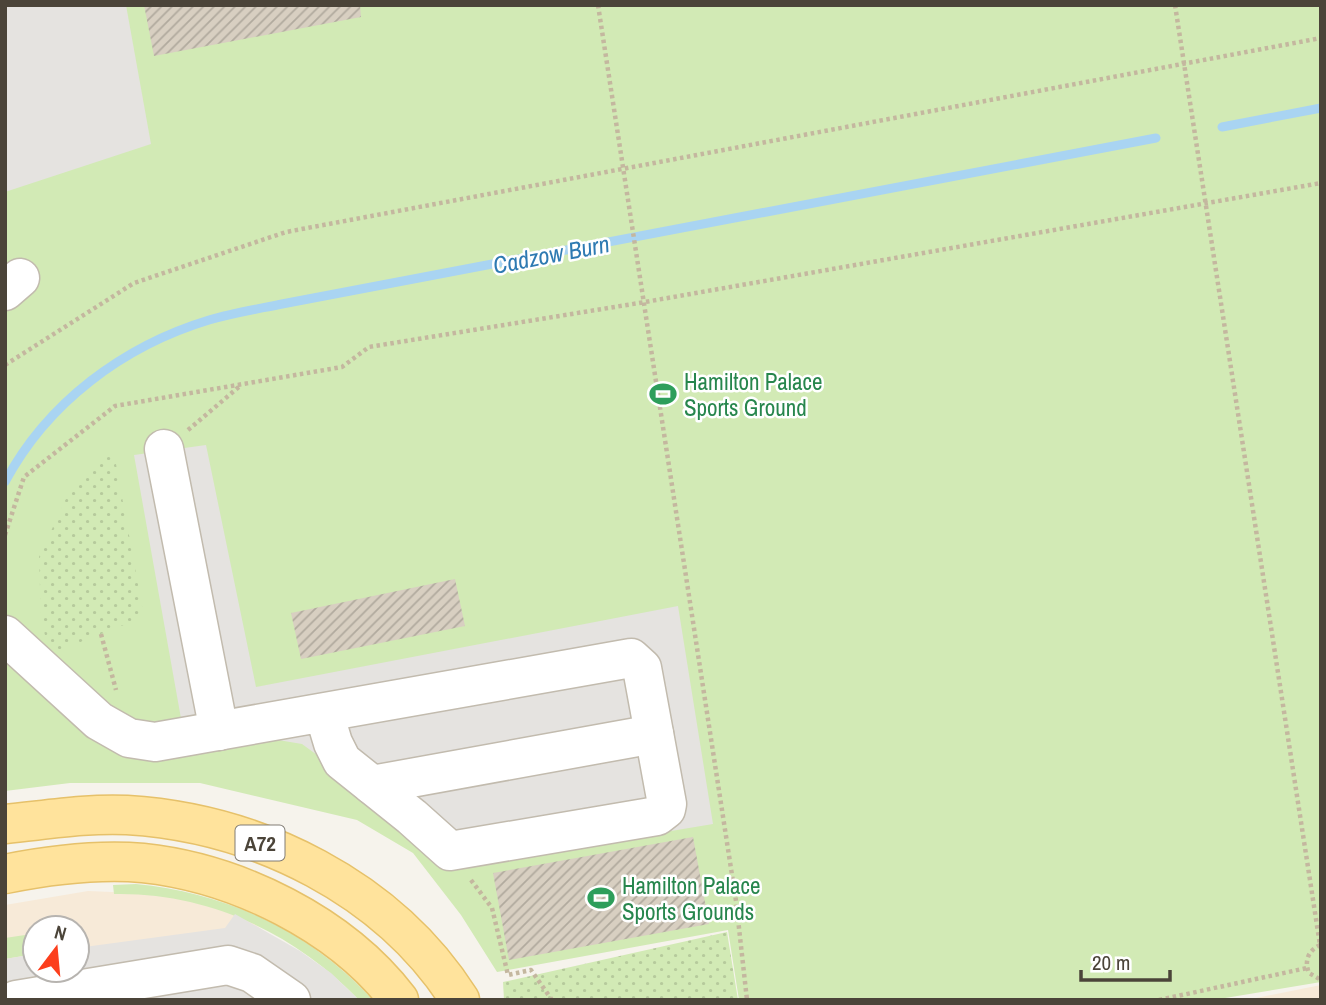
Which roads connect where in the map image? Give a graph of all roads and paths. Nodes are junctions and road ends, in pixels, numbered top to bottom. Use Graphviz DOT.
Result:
graph roads {
  1 [pos="598,5"];
  2 [pos="1175,5"];
  3 [pos="1321,38"];
  4 [pos="1183,64"];
  5 [pos="625,169"];
  6 [pos="1321,183"];
  7 [pos="1205,203"];
  8 [pos="645,302"];
  9 [pos="5,365"];
  10 [pos="241,386"];
  11 [pos="164,449"];
  12 [pos="5,535"];
  13 [pos="5,635"];
  14 [pos="324,713"];
  15 [pos="219,732"];
  16 [pos="654,734"];
  17 [pos="372,785"];
  18 [pos="5,824"];
  19 [pos="450,851"];
  20 [pos="5,874"];
  21 [pos="1320,945"];
  22 [pos="1307,968"];
  23 [pos="1321,980"];
  24 [pos="16,1000"];
  25 [pos="290,1000"];
  26 [pos="399,1000"];
  27 [pos="460,1000"];
  28 [pos="552,1000"];
  29 [pos="747,1000"];
  30 [pos="1159,1000"];
  1 -- 5 [label="path"];
  2 -- 4 [label="path"];
  3 -- 4 [label="path"];
  4 -- 5 [label="path"];
  4 -- 7 [label="path"];
  5 -- 8 [label="path"];
  5 -- 9 [label="path"];
  6 -- 7 [label="path"];
  7 -- 8 [label="path"];
  7 -- 21 [label="path"];
  8 -- 10 [label="path"];
  8 -- 29 [label="path"];
  10 -- 11 [label="path"];
  10 -- 12 [label="path"];
  11 -- 15 [label="lane"];
  13 -- 15 [label="lane"];
  14 -- 15 [label="lane"];
  14 -- 16 [label="lane"];
  14 -- 17 [label="lane"];
  16 -- 17 [label="lane"];
  16 -- 19 [label="lane"];
  17 -- 19 [label="lane"];
  18 -- 27 [label="main road, A72"];
  19 -- 28 [label="path"];
  20 -- 26 [label="main road, A72"];
  21 -- 22 [label="path"];
  22 -- 23 [label="path"];
  22 -- 30 [label="path"];
  24 -- 25 [label="lane"];
}
